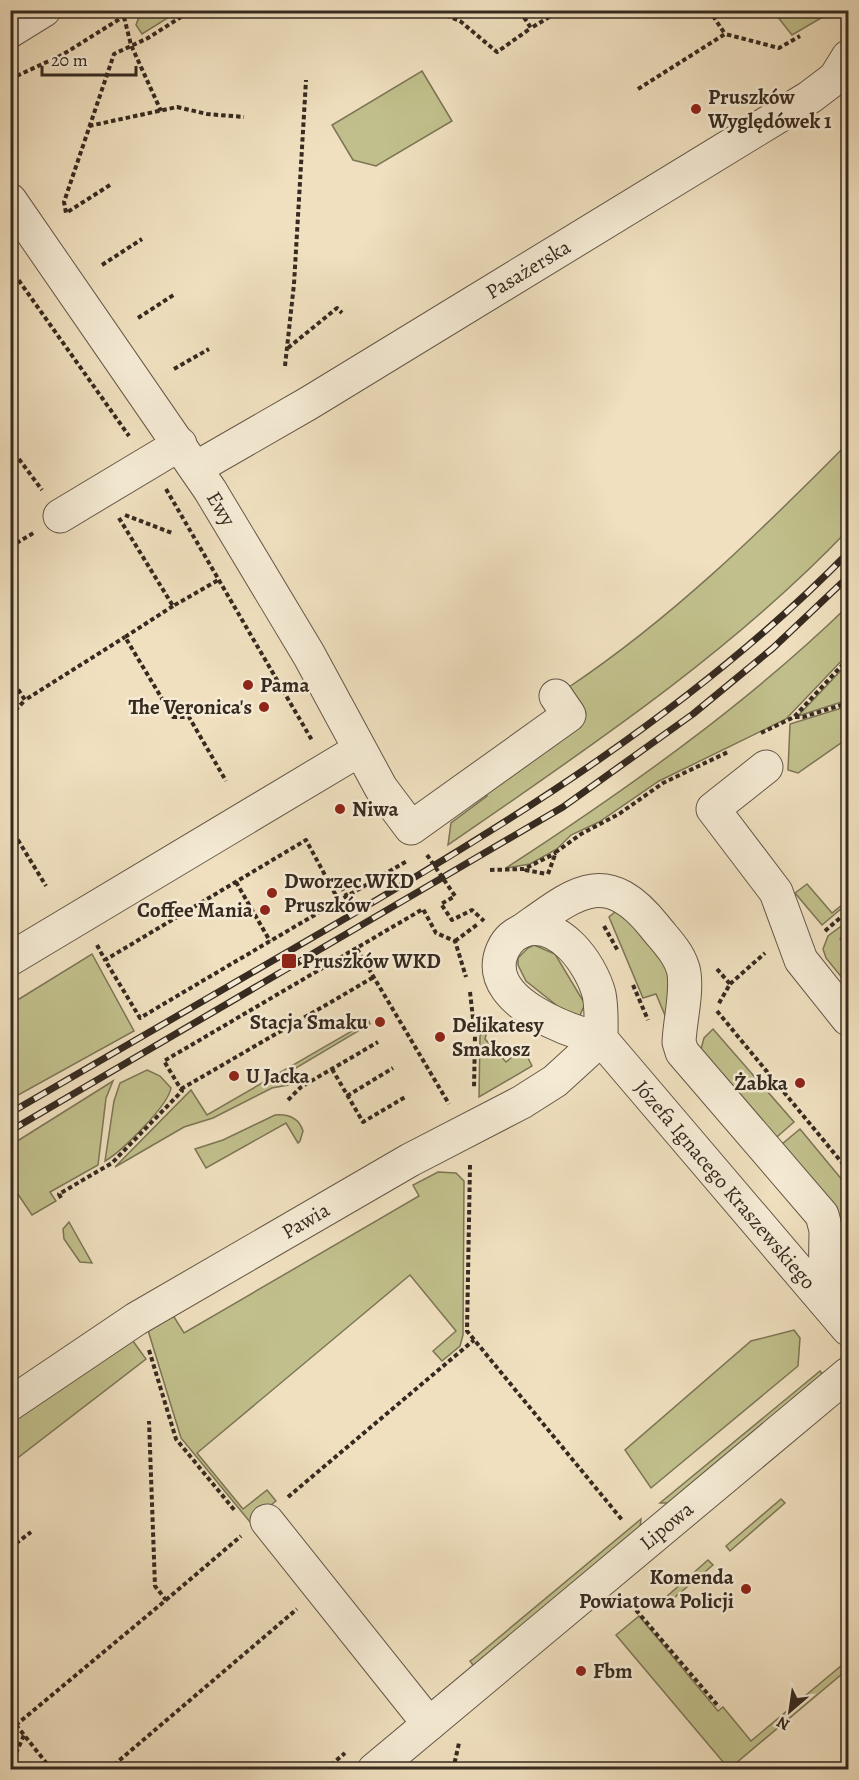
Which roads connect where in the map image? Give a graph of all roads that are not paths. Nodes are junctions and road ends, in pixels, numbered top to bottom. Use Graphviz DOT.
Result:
graph roads {
  1 [pos="44,10"];
  2 [pos="10,31"];
  3 [pos="848,57"];
  4 [pos="10,200"];
  5 [pos="188,456"];
  6 [pos="60,516"];
  7 [pos="556,696"];
  8 [pos="359,750"];
  9 [pos="766,767"];
  10 [pos="505,931"];
  11 [pos="10,959"];
  12 [pos="849,1019"];
  13 [pos="601,1039"];
  14 [pos="825,1301"];
  15 [pos="849,1329"];
  16 [pos="849,1374"];
  17 [pos="10,1404"];
  18 [pos="260,1518"];
  19 [pos="429,1724"];
  20 [pos="396,1763"];
  1 -- 2 [label="street"];
  3 -- 5 [label="street, Pasażerska"];
  4 -- 5 [label="street, Ewy"];
  5 -- 6 [label="street, Pasażerska"];
  5 -- 8 [label="street, Ewy"];
  7 -- 8 [label="street, Ewy"];
  8 -- 11 [label="street"];
  9 -- 12 [label="street"];
  10 -- 13 [label="street"];
  10 -- 13 [label="street"];
  10 -- 14 [label="street"];
  13 -- 14 [label="street, Józefa Ignacego Kraszewskiego"];
  13 -- 17 [label="street, Pawia"];
  14 -- 15 [label="street, Józefa Ignacego Kraszewskiego"];
  16 -- 19 [label="street, Lipowa"];
  18 -- 19 [label="street"];
  19 -- 20 [label="street, Lipowa"];
}
